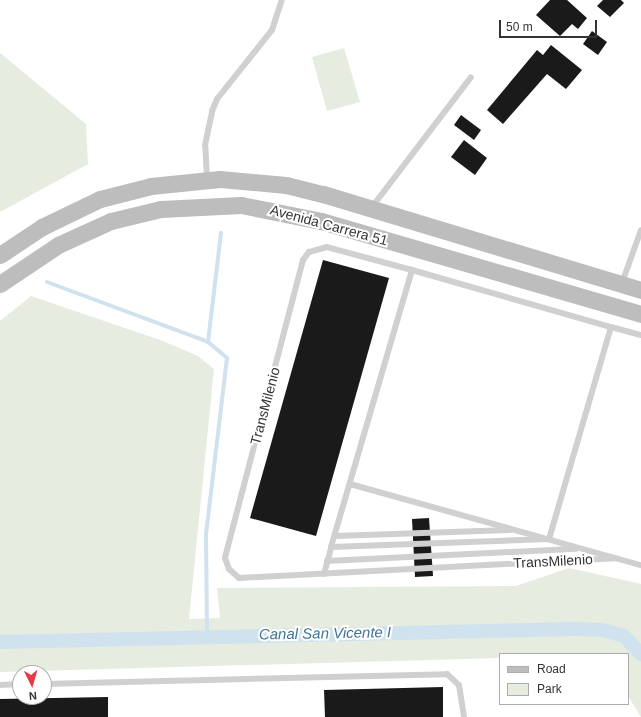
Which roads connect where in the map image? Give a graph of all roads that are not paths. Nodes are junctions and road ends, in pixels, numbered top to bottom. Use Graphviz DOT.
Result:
graph roads {
  1 [pos="282,0"];
  2 [pos="470,77"];
  3 [pos="208,180"];
  4 [pos="371,209"];
  5 [pos="641,230"];
  6 [pos="0,254"];
  7 [pos="412,270"];
  8 [pos="0,284"];
  9 [pos="621,284"];
  10 [pos="641,290"];
  11 [pos="641,314"];
  12 [pos="611,327"];
  13 [pos="641,335"];
  14 [pos="350,484"];
  15 [pos="516,530"];
  16 [pos="335,536"];
  17 [pos="549,539"];
  18 [pos="331,548"];
  19 [pos="582,548"];
  20 [pos="615,558"];
  21 [pos="328,561"];
  22 [pos="641,565"];
  23 [pos="324,574"];
  24 [pos="12,684"];
  25 [pos="52,684"];
  26 [pos="0,685"];
  27 [pos="464,717"];
  1 -- 3 [label="lane"];
  2 -- 4 [label="lane"];
  3 -- 4 [label="main road, Avenida Carrera 51"];
  3 -- 6 [label="main road, Avenida Carrera 51"];
  4 -- 9 [label="main road, Avenida Carrera 51"];
  5 -- 9 [label="lane"];
  7 -- 12 [label="lane, TransMilenio"];
  7 -- 14 [label="lane"];
  7 -- 23 [label="lane, TransMilenio"];
  8 -- 11 [label="main road, Avenida Carrera 51"];
  9 -- 10 [label="main road, Avenida Carrera 51"];
  12 -- 13 [label="lane, TransMilenio"];
  12 -- 17 [label="lane, TransMilenio"];
  14 -- 15 [label="lane, TransMilenio"];
  14 -- 16 [label="lane"];
  15 -- 16 [label="lane, TransMilenio"];
  15 -- 17 [label="lane, TransMilenio"];
  16 -- 18 [label="lane"];
  17 -- 18 [label="lane, TransMilenio"];
  17 -- 19 [label="lane, TransMilenio"];
  18 -- 21 [label="lane"];
  19 -- 20 [label="lane, TransMilenio"];
  19 -- 21 [label="lane, TransMilenio"];
  20 -- 22 [label="lane, TransMilenio"];
  20 -- 23 [label="lane, TransMilenio"];
  21 -- 23 [label="lane"];
  24 -- 26 [label="lane"];
  25 -- 27 [label="lane"];
}
